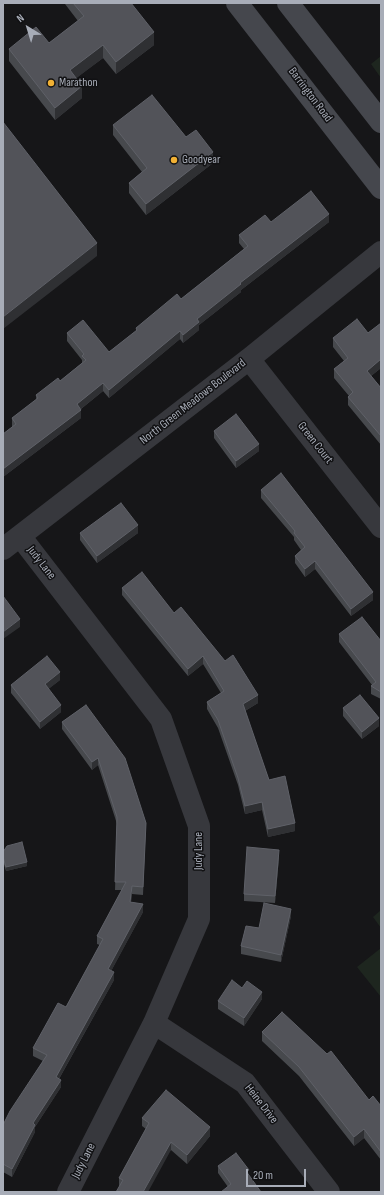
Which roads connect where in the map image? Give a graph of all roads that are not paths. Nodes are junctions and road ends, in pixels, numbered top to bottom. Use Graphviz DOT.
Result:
graph roads {
  1 [pos="237,3"];
  2 [pos="288,3"];
  3 [pos="381,122"];
  4 [pos="381,188"];
  5 [pos="381,252"];
  6 [pos="249,359"];
  7 [pos="381,527"];
  8 [pos="20,536"];
  9 [pos="3,549"];
  10 [pos="154,1023"];
  11 [pos="68,1192"];
  12 [pos="329,1192"];
  1 -- 4 [label="main road, Barrington Road"];
  2 -- 3 [label="main road"];
  5 -- 6 [label="street, North Green Meadows Boulevard"];
  6 -- 7 [label="street, Green Court"];
  6 -- 8 [label="street, North Green Meadows Boulevard"];
  8 -- 9 [label="street, North Green Meadows Boulevard"];
  8 -- 10 [label="street, Judy Lane"];
  10 -- 11 [label="street, Judy Lane"];
  10 -- 12 [label="street, Heine Drive"];
}
